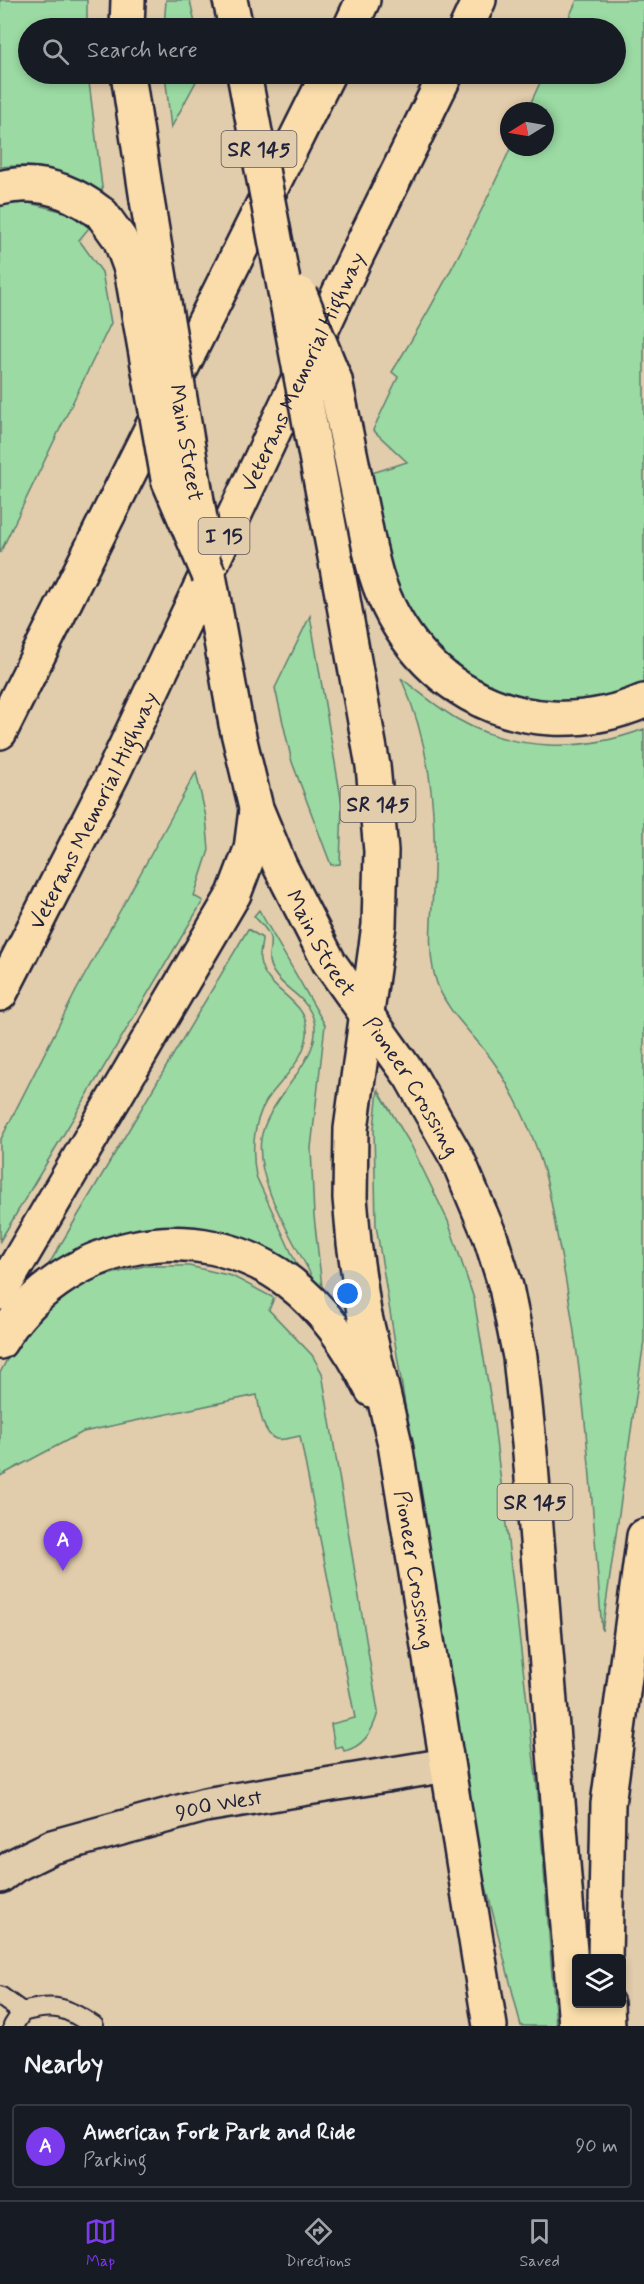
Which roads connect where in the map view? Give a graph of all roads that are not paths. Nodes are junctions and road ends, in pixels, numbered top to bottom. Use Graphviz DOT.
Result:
graph roads {
  1 [pos="128,0"];
  2 [pos="230,0"];
  3 [pos="363,0"];
  4 [pos="479,0"];
  5 [pos="127,18"];
  6 [pos="234,18"];
  7 [pos="355,18"];
  8 [pos="471,18"];
  9 [pos="130,84"];
  10 [pos="246,84"];
  11 [pos="323,84"];
  12 [pos="441,84"];
  13 [pos="0,188"];
  14 [pos="273,225"];
  15 [pos="209,575"];
  16 [pos="644,701"];
  17 [pos="0,732"];
  18 [pos="256,807"];
  19 [pos="0,994"];
  20 [pos="365,1015"];
  21 [pos="0,1293"];
  22 [pos="0,1342"];
  23 [pos="395,1444"];
  24 [pos="644,1536"];
  25 [pos="447,1765"];
  26 [pos="0,1876"];
  27 [pos="605,1954"];
  28 [pos="0,1996"];
  29 [pos="607,2008"];
  30 [pos="17,2019"];
  31 [pos="94,2026"];
  32 [pos="490,2026"];
  33 [pos="576,2026"];
  34 [pos="608,2026"];
  1 -- 5 [label="main road"];
  2 -- 6 [label="main road"];
  3 -- 7 [label="main road"];
  4 -- 8 [label="main road"];
  9 -- 15 [label="main road, Main Street / SR 145, bridge"];
  10 -- 14 [label="main road, Main Street / SR 145, bridge"];
  11 -- 17 [label="main road"];
  12 -- 19 [label="main road, Veterans Memorial Highway / I 15"];
  13 -- 15 [label="main road, bridge"];
  14 -- 16 [label="main road, bridge"];
  14 -- 20 [label="main road, Main Street / SR 145, bridge"];
  15 -- 18 [label="main road, Main Street / SR 145"];
  18 -- 20 [label="main road, Main Street / SR 145"];
  18 -- 21 [label="main road"];
  20 -- 23 [label="main road, Pioneer Crossing / SR 145"];
  20 -- 33 [label="main road, Pioneer Crossing / SR 145"];
  22 -- 23 [label="main road"];
  23 -- 25 [label="main road, Pioneer Crossing / SR 145"];
  24 -- 27 [label="main road"];
  25 -- 26 [label="street, 900 West"];
  25 -- 32 [label="main road, Pioneer Crossing / SR 145"];
  28 -- 30 [label="lane"];
  29 -- 34 [label="main road"];
  30 -- 31 [label="lane"];
}
